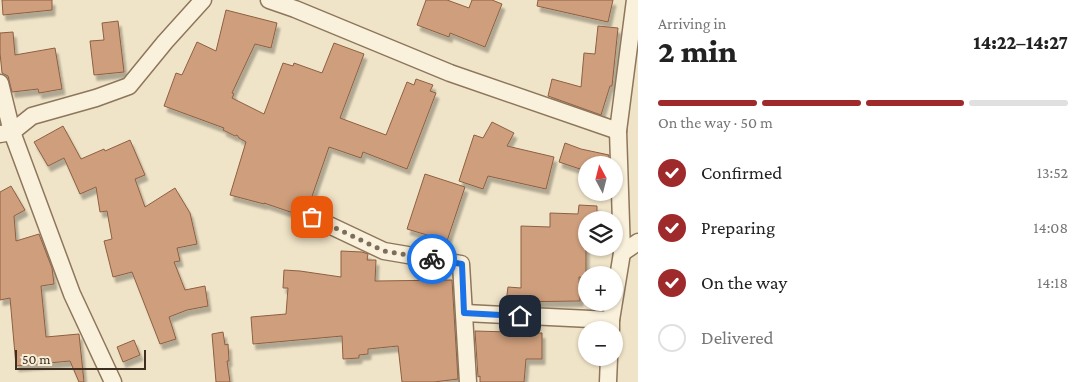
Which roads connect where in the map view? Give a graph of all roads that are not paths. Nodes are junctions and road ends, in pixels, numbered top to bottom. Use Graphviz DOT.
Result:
graph roads {
  1 [pos="203,0"];
  2 [pos="269,0"];
  3 [pos="636,4"];
  4 [pos="0,83"];
  5 [pos="618,131"];
  6 [pos="6,133"];
  7 [pos="621,211"];
  8 [pos="312,217"];
  9 [pos="638,242"];
  10 [pos="623,252"];
  11 [pos="622,256"];
  12 [pos="464,313"];
  13 [pos="612,321"];
  14 [pos="578,322"];
  15 [pos="609,366"];
  16 [pos="113,382"];
  17 [pos="468,382"];
  18 [pos="608,382"];
  1 -- 6 [label="street"];
  2 -- 5 [label="street"];
  3 -- 5 [label="street"];
  4 -- 6 [label="street"];
  5 -- 7 [label="street"];
  6 -- 16 [label="street"];
  8 -- 12 [label="street"];
  9 -- 10 [label="street"];
  11 -- 13 [label="street"];
  12 -- 14 [label="street"];
  12 -- 17 [label="street"];
  15 -- 18 [label="street"];
}
